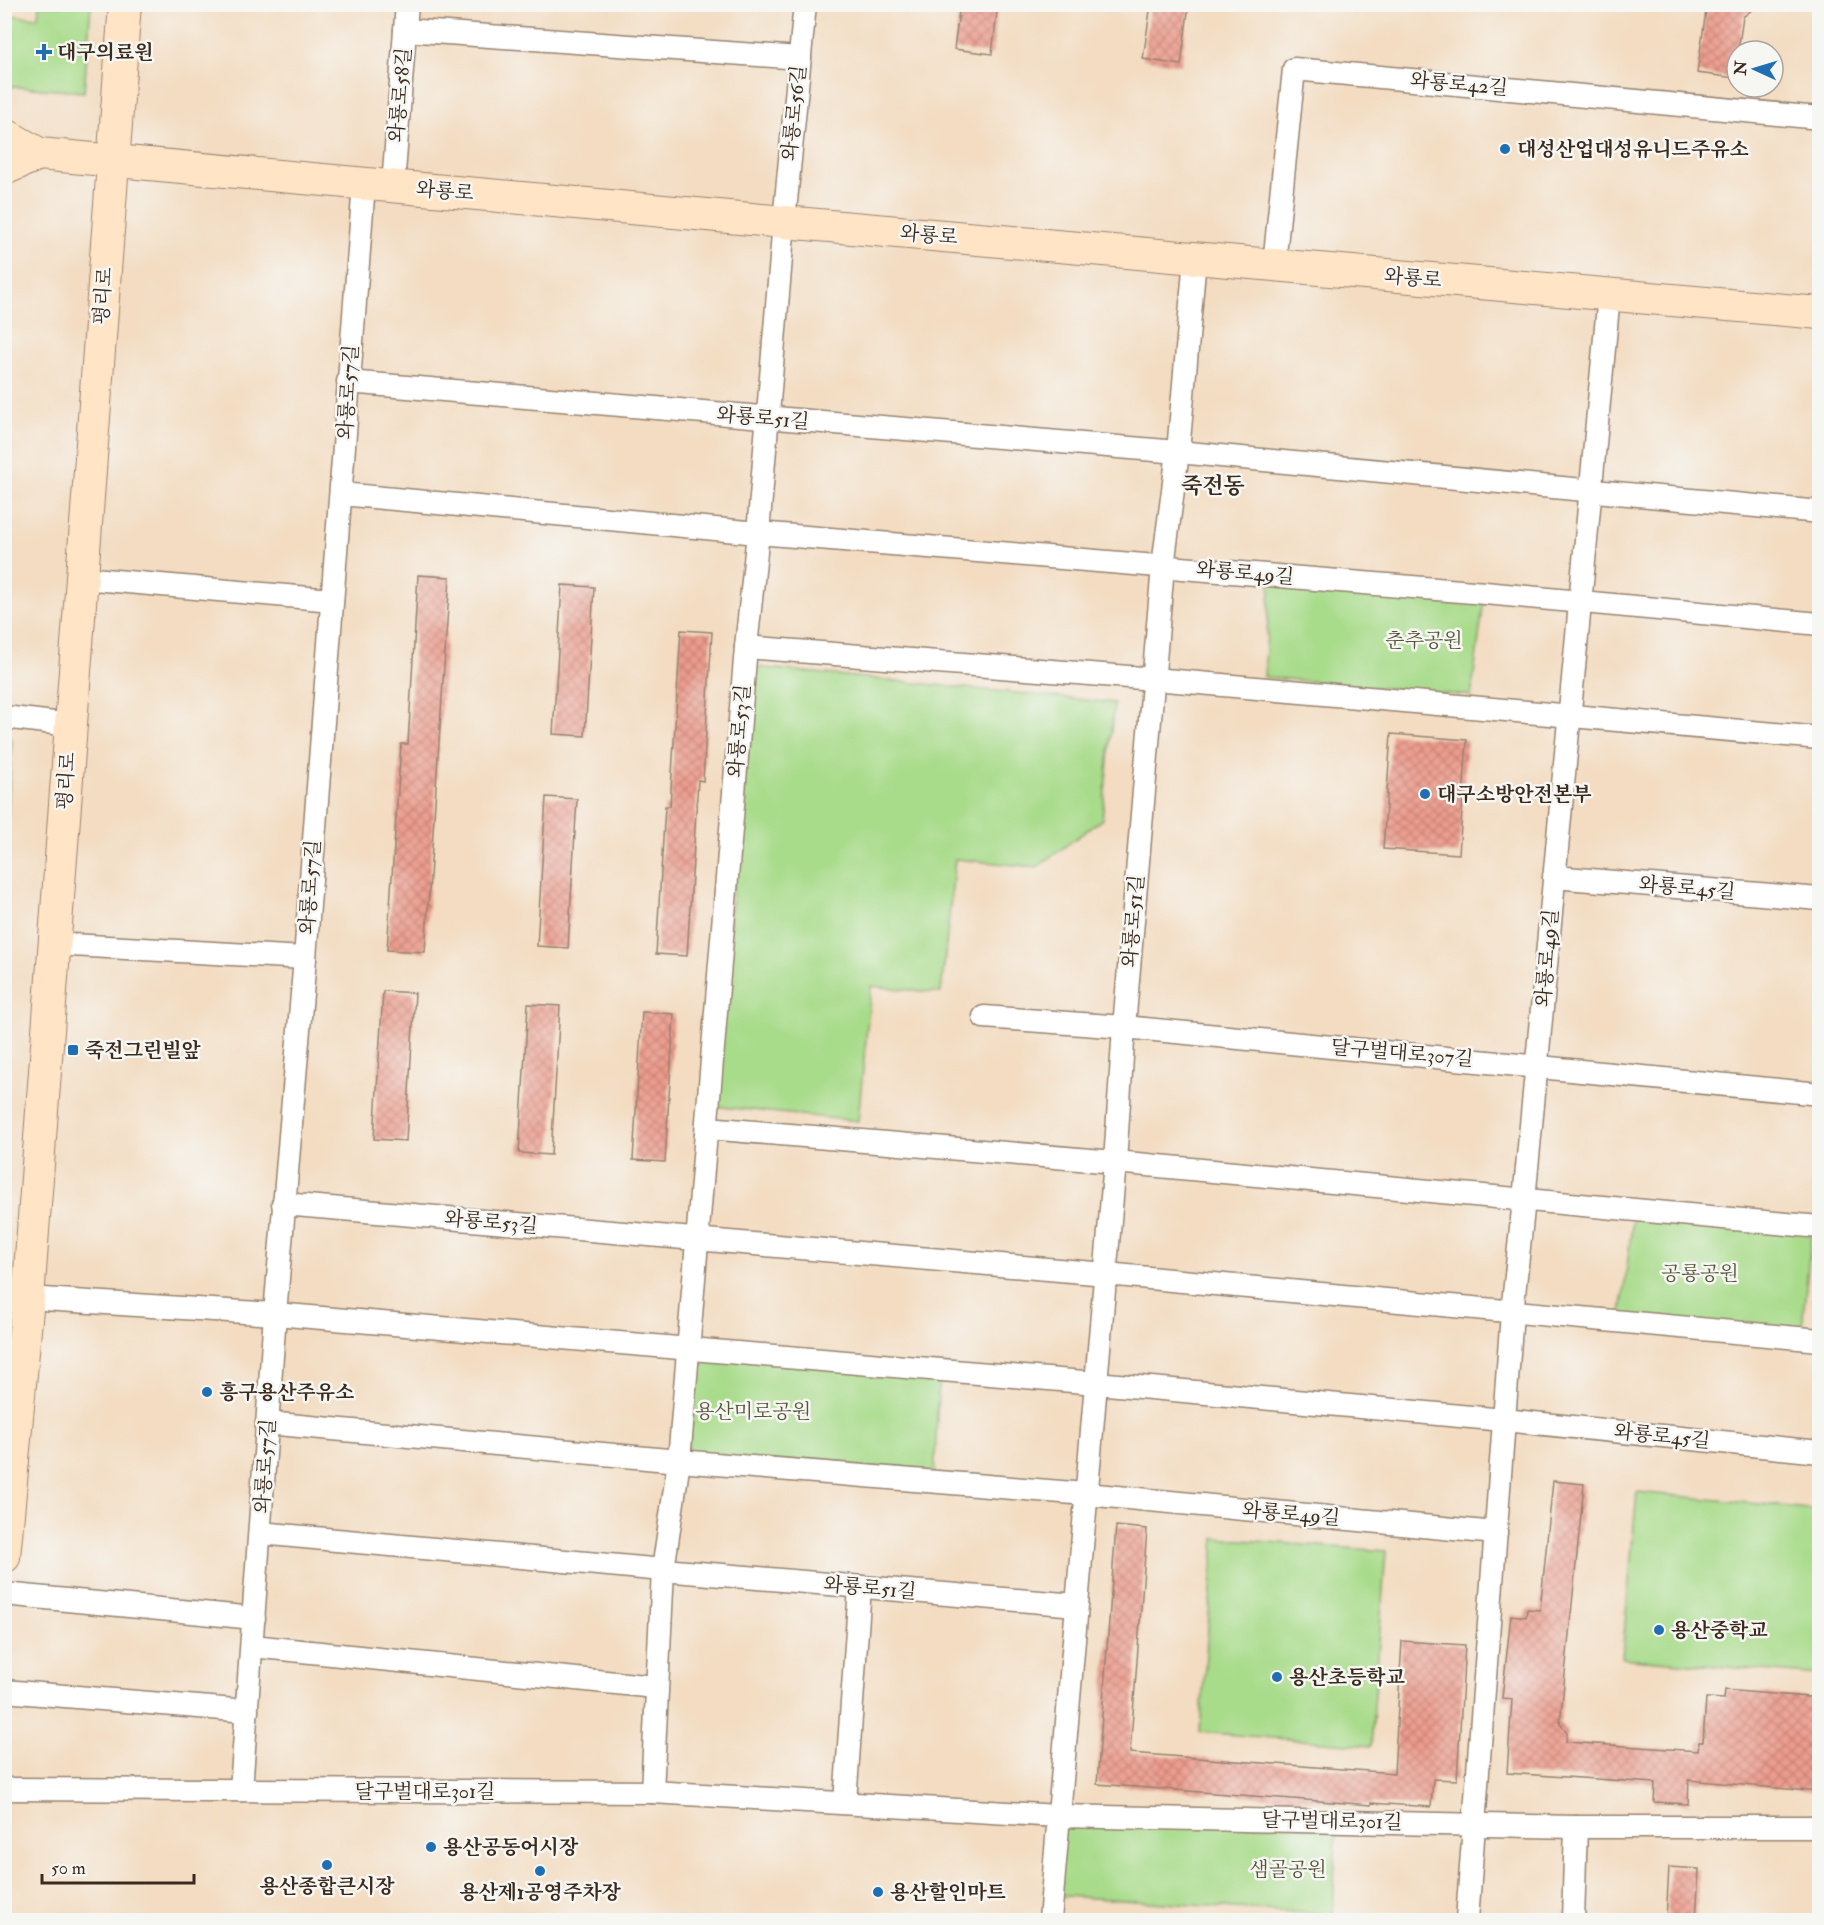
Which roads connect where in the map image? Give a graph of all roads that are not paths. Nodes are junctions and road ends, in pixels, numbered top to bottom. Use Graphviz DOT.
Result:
graph roads {
  1 [pos="125,4"];
  2 [pos="407,4"];
  3 [pos="805,4"];
  4 [pos="405,30"];
  5 [pos="800,58"];
  6 [pos="1820,118"];
  7 [pos="4,134"];
  8 [pos="39,154"];
  9 [pos="113,161"];
  10 [pos="4,169"];
  11 [pos="378,185"];
  12 [pos="784,222"];
  13 [pos="1196,258"];
  14 [pos="1274,265"];
  15 [pos="1609,295"];
  16 [pos="1820,314"];
  17 [pos="348,382"];
  18 [pos="767,419"];
  19 [pos="1178,453"];
  20 [pos="1589,490"];
  21 [pos="341,494"];
  22 [pos="1820,512"];
  23 [pos="758,533"];
  24 [pos="1163,566"];
  25 [pos="82,578"];
  26 [pos="332,600"];
  27 [pos="1579,601"];
  28 [pos="1820,624"];
  29 [pos="746,647"];
  30 [pos="1154,680"];
  31 [pos="1569,716"];
  32 [pos="4,717"];
  33 [pos="70,725"];
  34 [pos="1820,738"];
  35 [pos="1554,877"];
  36 [pos="1820,898"];
  37 [pos="54,944"];
  38 [pos="305,958"];
  39 [pos="984,1017"];
  40 [pos="1124,1027"];
  41 [pos="1537,1066"];
  42 [pos="1820,1094"];
  43 [pos="707,1128"];
  44 [pos="1115,1162"];
  45 [pos="1524,1200"];
  46 [pos="283,1204"];
  47 [pos="1820,1227"];
  48 [pos="698,1240"];
  49 [pos="1106,1274"];
  50 [pos="16,1296"];
  51 [pos="1512,1313"];
  52 [pos="274,1314"];
  53 [pos="1820,1340"];
  54 [pos="689,1349"];
  55 [pos="1096,1383"];
  56 [pos="1504,1420"];
  57 [pos="267,1423"];
  58 [pos="1820,1452"];
  59 [pos="679,1461"];
  60 [pos="1086,1494"];
  61 [pos="260,1533"];
  62 [pos="1496,1533"];
  63 [pos="4,1557"];
  64 [pos="663,1570"];
  65 [pos="860,1587"];
  66 [pos="4,1594"];
  67 [pos="1076,1605"];
  68 [pos="254,1618"];
  69 [pos="252,1646"];
  70 [pos="656,1687"];
  71 [pos="4,1691"];
  72 [pos="247,1711"];
  73 [pos="4,1789"];
  74 [pos="241,1790"];
  75 [pos="652,1792"];
  76 [pos="845,1803"];
  77 [pos="1058,1816"];
  78 [pos="1473,1823"];
  79 [pos="1576,1827"];
  80 [pos="1820,1827"];
  81 [pos="1050,1920"];
  82 [pos="1467,1920"];
  83 [pos="1573,1920"];
  1 -- 9 [label="main road, 평리로"];
  2 -- 4 [label="street, 와룡로58길"];
  3 -- 5 [label="street, 와룡로56길"];
  4 -- 5 [label="street"];
  4 -- 11 [label="street, 와룡로58길"];
  5 -- 12 [label="street, 와룡로56길"];
  6 -- 14 [label="street, 와룡로42길"];
  7 -- 8 [label="main road, 와룡로"];
  8 -- 9 [label="main road, 와룡로"];
  8 -- 10 [label="main road, 와룡로"];
  9 -- 11 [label="main road, 와룡로"];
  9 -- 25 [label="main road, 평리로"];
  11 -- 12 [label="main road, 와룡로"];
  11 -- 17 [label="street, 와룡로57길"];
  12 -- 13 [label="main road, 와룡로"];
  12 -- 18 [label="street, 와룡로53길"];
  13 -- 14 [label="main road, 와룡로"];
  13 -- 19 [label="street, 와룡로51길"];
  14 -- 15 [label="main road, 와룡로"];
  15 -- 16 [label="main road, 와룡로"];
  15 -- 20 [label="street, 와룡로49길"];
  17 -- 18 [label="street, 와룡로51길"];
  17 -- 21 [label="street, 와룡로57길"];
  18 -- 19 [label="street, 와룡로51길"];
  18 -- 23 [label="street, 와룡로53길"];
  19 -- 20 [label="street"];
  19 -- 24 [label="street, 와룡로51길"];
  20 -- 22 [label="street"];
  20 -- 27 [label="street, 와룡로49길"];
  21 -- 23 [label="street"];
  21 -- 26 [label="street, 와룡로57길"];
  23 -- 24 [label="street"];
  23 -- 29 [label="street, 와룡로53길"];
  24 -- 27 [label="street, 와룡로49길"];
  24 -- 30 [label="street, 와룡로51길"];
  25 -- 26 [label="street"];
  25 -- 33 [label="main road, 평리로"];
  26 -- 38 [label="street, 와룡로57길"];
  27 -- 28 [label="street"];
  27 -- 31 [label="street, 와룡로49길"];
  29 -- 30 [label="street"];
  29 -- 43 [label="street, 와룡로53길"];
  30 -- 31 [label="street"];
  30 -- 40 [label="street, 와룡로51길"];
  31 -- 34 [label="street"];
  31 -- 35 [label="street, 와룡로49길"];
  32 -- 33 [label="street"];
  33 -- 37 [label="main road, 평리로"];
  35 -- 36 [label="street, 와룡로45길"];
  35 -- 41 [label="street, 와룡로49길"];
  37 -- 38 [label="street, 와룡로57길"];
  37 -- 50 [label="main road, 평리로"];
  38 -- 46 [label="street, 와룡로57길"];
  39 -- 40 [label="street, 달구벌대로307길"];
  40 -- 41 [label="street, 달구벌대로307길"];
  40 -- 44 [label="street, 와룡로51길"];
  41 -- 42 [label="street, 달구벌대로307길"];
  41 -- 45 [label="street, 와룡로49길"];
  43 -- 44 [label="street"];
  43 -- 48 [label="street, 와룡로53길"];
  44 -- 45 [label="street"];
  44 -- 49 [label="street, 와룡로51길"];
  45 -- 47 [label="street"];
  45 -- 51 [label="street, 와룡로49길"];
  46 -- 48 [label="street, 와룡로53길"];
  46 -- 52 [label="street, 와룡로57길"];
  48 -- 49 [label="street"];
  48 -- 54 [label="street, 와룡로53길"];
  49 -- 51 [label="street"];
  49 -- 55 [label="street, 와룡로51길"];
  50 -- 52 [label="street"];
  50 -- 63 [label="main road, 평리로"];
  51 -- 53 [label="street"];
  51 -- 56 [label="street, 와룡로49길"];
  52 -- 54 [label="street"];
  52 -- 57 [label="street, 와룡로57길"];
  54 -- 55 [label="street"];
  54 -- 59 [label="street, 와룡로53길"];
  55 -- 56 [label="street"];
  55 -- 60 [label="street, 와룡로51길"];
  56 -- 58 [label="street, 와룡로45길"];
  56 -- 62 [label="street, 와룡로49길"];
  57 -- 59 [label="street"];
  57 -- 61 [label="street, 와룡로57길"];
  59 -- 60 [label="street"];
  59 -- 64 [label="street, 와룡로53길"];
  60 -- 62 [label="street, 와룡로49길"];
  60 -- 67 [label="street, 와룡로51길"];
  61 -- 64 [label="street"];
  61 -- 68 [label="street, 와룡로57길"];
  62 -- 78 [label="street, 와룡로49길"];
  64 -- 65 [label="street, 와룡로51길"];
  64 -- 70 [label="street, 와룡로53길"];
  65 -- 67 [label="street, 와룡로51길"];
  65 -- 76 [label="street"];
  66 -- 68 [label="street"];
  67 -- 77 [label="street, 와룡로51길"];
  68 -- 69 [label="street, 와룡로57길"];
  69 -- 70 [label="street"];
  69 -- 72 [label="street, 와룡로57길"];
  70 -- 75 [label="street, 와룡로53길"];
  71 -- 72 [label="street"];
  72 -- 74 [label="street, 와룡로57길"];
  73 -- 74 [label="street, 달구벌대로301길"];
  74 -- 75 [label="street, 달구벌대로301길"];
  75 -- 76 [label="street, 달구벌대로301길"];
  76 -- 77 [label="street, 달구벌대로301길"];
  77 -- 78 [label="street, 달구벌대로301길"];
  77 -- 81 [label="street, 와룡로51길"];
  78 -- 79 [label="street, 달구벌대로301길"];
  78 -- 82 [label="street, 와룡로49길"];
  79 -- 80 [label="street, 달구벌대로301길"];
  79 -- 83 [label="street"];
}
